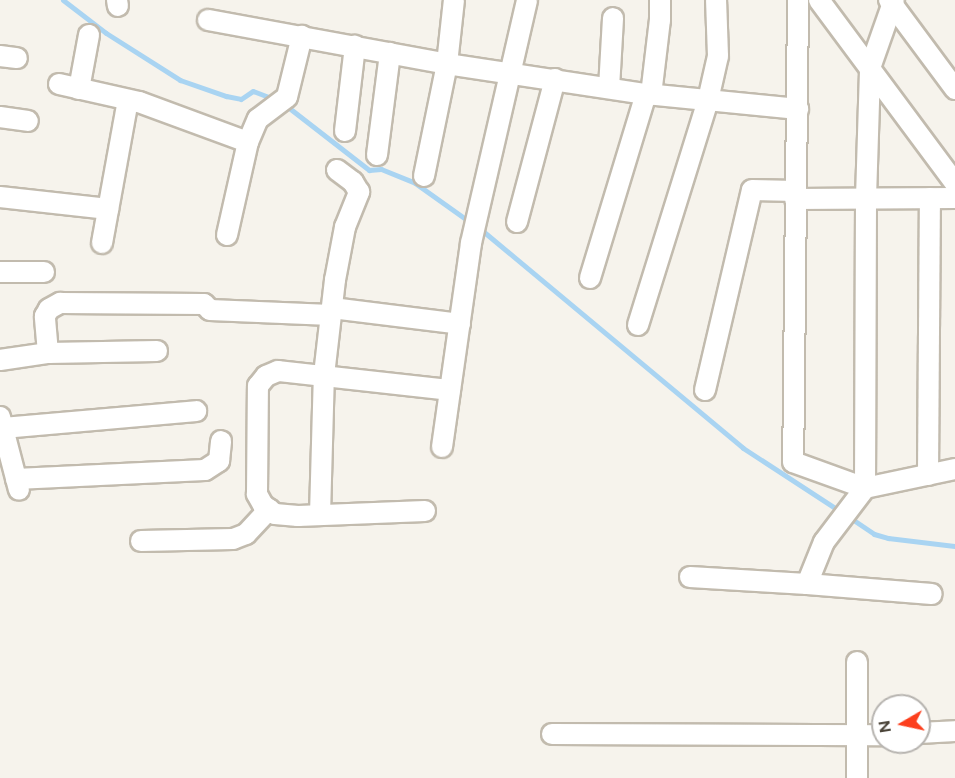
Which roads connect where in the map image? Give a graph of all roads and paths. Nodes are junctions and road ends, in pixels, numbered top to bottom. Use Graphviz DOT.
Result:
graph roads {
  1 [pos="454,0"];
  2 [pos="527,0"];
  3 [pos="660,0"];
  4 [pos="716,0"];
  5 [pos="798,0"];
  6 [pos="819,0"];
  7 [pos="892,1"];
  8 [pos="613,18"];
  9 [pos="208,20"];
  10 [pos="89,35"];
  11 [pos="302,36"];
  12 [pos="355,46"];
  13 [pos="390,52"];
  14 [pos="447,64"];
  15 [pos="870,68"];
  16 [pos="512,72"];
  17 [pos="555,79"];
  18 [pos="59,84"];
  19 [pos="609,88"];
  20 [pos="79,89"];
  21 [pos="955,89"];
  22 [pos="648,94"];
  23 [pos="128,100"];
  24 [pos="708,100"];
  25 [pos="798,109"];
  26 [pos="0,117"];
  27 [pos="28,122"];
  28 [pos="345,131"];
  29 [pos="248,142"];
  30 [pos="377,155"];
  31 [pos="338,170"];
  32 [pos="424,176"];
  33 [pos="955,183"];
  34 [pos="796,195"];
  35 [pos="0,197"];
  36 [pos="866,198"];
  37 [pos="930,198"];
  38 [pos="955,198"];
  39 [pos="108,209"];
  40 [pos="517,222"];
  41 [pos="227,235"];
  42 [pos="102,243"];
  43 [pos="0,272"];
  44 [pos="44,272"];
  45 [pos="590,278"];
  46 [pos="331,311"];
  47 [pos="460,324"];
  48 [pos="638,325"];
  49 [pos="157,351"];
  50 [pos="48,353"];
  51 [pos="0,360"];
  52 [pos="324,375"];
  53 [pos="450,390"];
  54 [pos="705,390"];
  55 [pos="195,411"];
  56 [pos="1,422"];
  57 [pos="221,441"];
  58 [pos="442,447"];
  59 [pos="955,469"];
  60 [pos="928,475"];
  61 [pos="865,488"];
  62 [pos="269,509"];
  63 [pos="425,511"];
  64 [pos="320,515"];
  65 [pos="141,541"];
  66 [pos="690,577"];
  67 [pos="807,584"];
  68 [pos="932,594"];
  69 [pos="858,662"];
  70 [pos="955,731"];
  71 [pos="931,732"];
  72 [pos="552,734"];
  73 [pos="871,735"];
  74 [pos="857,736"];
  75 [pos="857,778"];
  1 -- 14 [label="street"];
  2 -- 16 [label="street"];
  3 -- 22 [label="street"];
  4 -- 24 [label="street"];
  5 -- 25 [label="street"];
  6 -- 15 [label="street"];
  7 -- 15 [label="street"];
  7 -- 21 [label="street"];
  8 -- 19 [label="street"];
  9 -- 11 [label="street"];
  10 -- 20 [label="street"];
  11 -- 12 [label="street"];
  11 -- 29 [label="street"];
  12 -- 13 [label="street"];
  12 -- 28 [label="street"];
  13 -- 14 [label="street"];
  13 -- 30 [label="street"];
  14 -- 16 [label="street"];
  14 -- 32 [label="street"];
  15 -- 33 [label="street"];
  15 -- 36 [label="street"];
  16 -- 17 [label="street"];
  16 -- 47 [label="street"];
  17 -- 19 [label="street"];
  17 -- 40 [label="street"];
  18 -- 20 [label="street"];
  19 -- 22 [label="street"];
  20 -- 23 [label="street"];
  22 -- 24 [label="street"];
  22 -- 45 [label="street"];
  23 -- 29 [label="street"];
  23 -- 39 [label="street"];
  24 -- 25 [label="street"];
  24 -- 48 [label="street"];
  25 -- 34 [label="street"];
  26 -- 27 [label="street"];
  29 -- 41 [label="street"];
  31 -- 46 [label="street"];
  34 -- 36 [label="street"];
  34 -- 54 [label="street"];
  34 -- 61 [label="street"];
  35 -- 39 [label="street"];
  36 -- 37 [label="street"];
  36 -- 61 [label="street"];
  37 -- 38 [label="street"];
  37 -- 60 [label="street"];
  39 -- 42 [label="street"];
  43 -- 44 [label="street"];
  46 -- 47 [label="street"];
  46 -- 50 [label="street"];
  46 -- 52 [label="street"];
  47 -- 53 [label="street"];
  49 -- 50 [label="street"];
  50 -- 51 [label="street"];
  52 -- 53 [label="street"];
  52 -- 62 [label="street"];
  52 -- 64 [label="street"];
  53 -- 58 [label="street"];
  55 -- 56 [label="street"];
  56 -- 57 [label="street"];
  59 -- 60 [label="street"];
  60 -- 61 [label="street"];
  61 -- 67 [label="street"];
  62 -- 64 [label="street"];
  62 -- 65 [label="street"];
  63 -- 64 [label="street"];
  66 -- 67 [label="street"];
  67 -- 68 [label="street"];
  69 -- 74 [label="street"];
  70 -- 71 [label="street"];
  72 -- 74 [label="street"];
  73 -- 74 [label="street"];
  74 -- 75 [label="street"];
}
